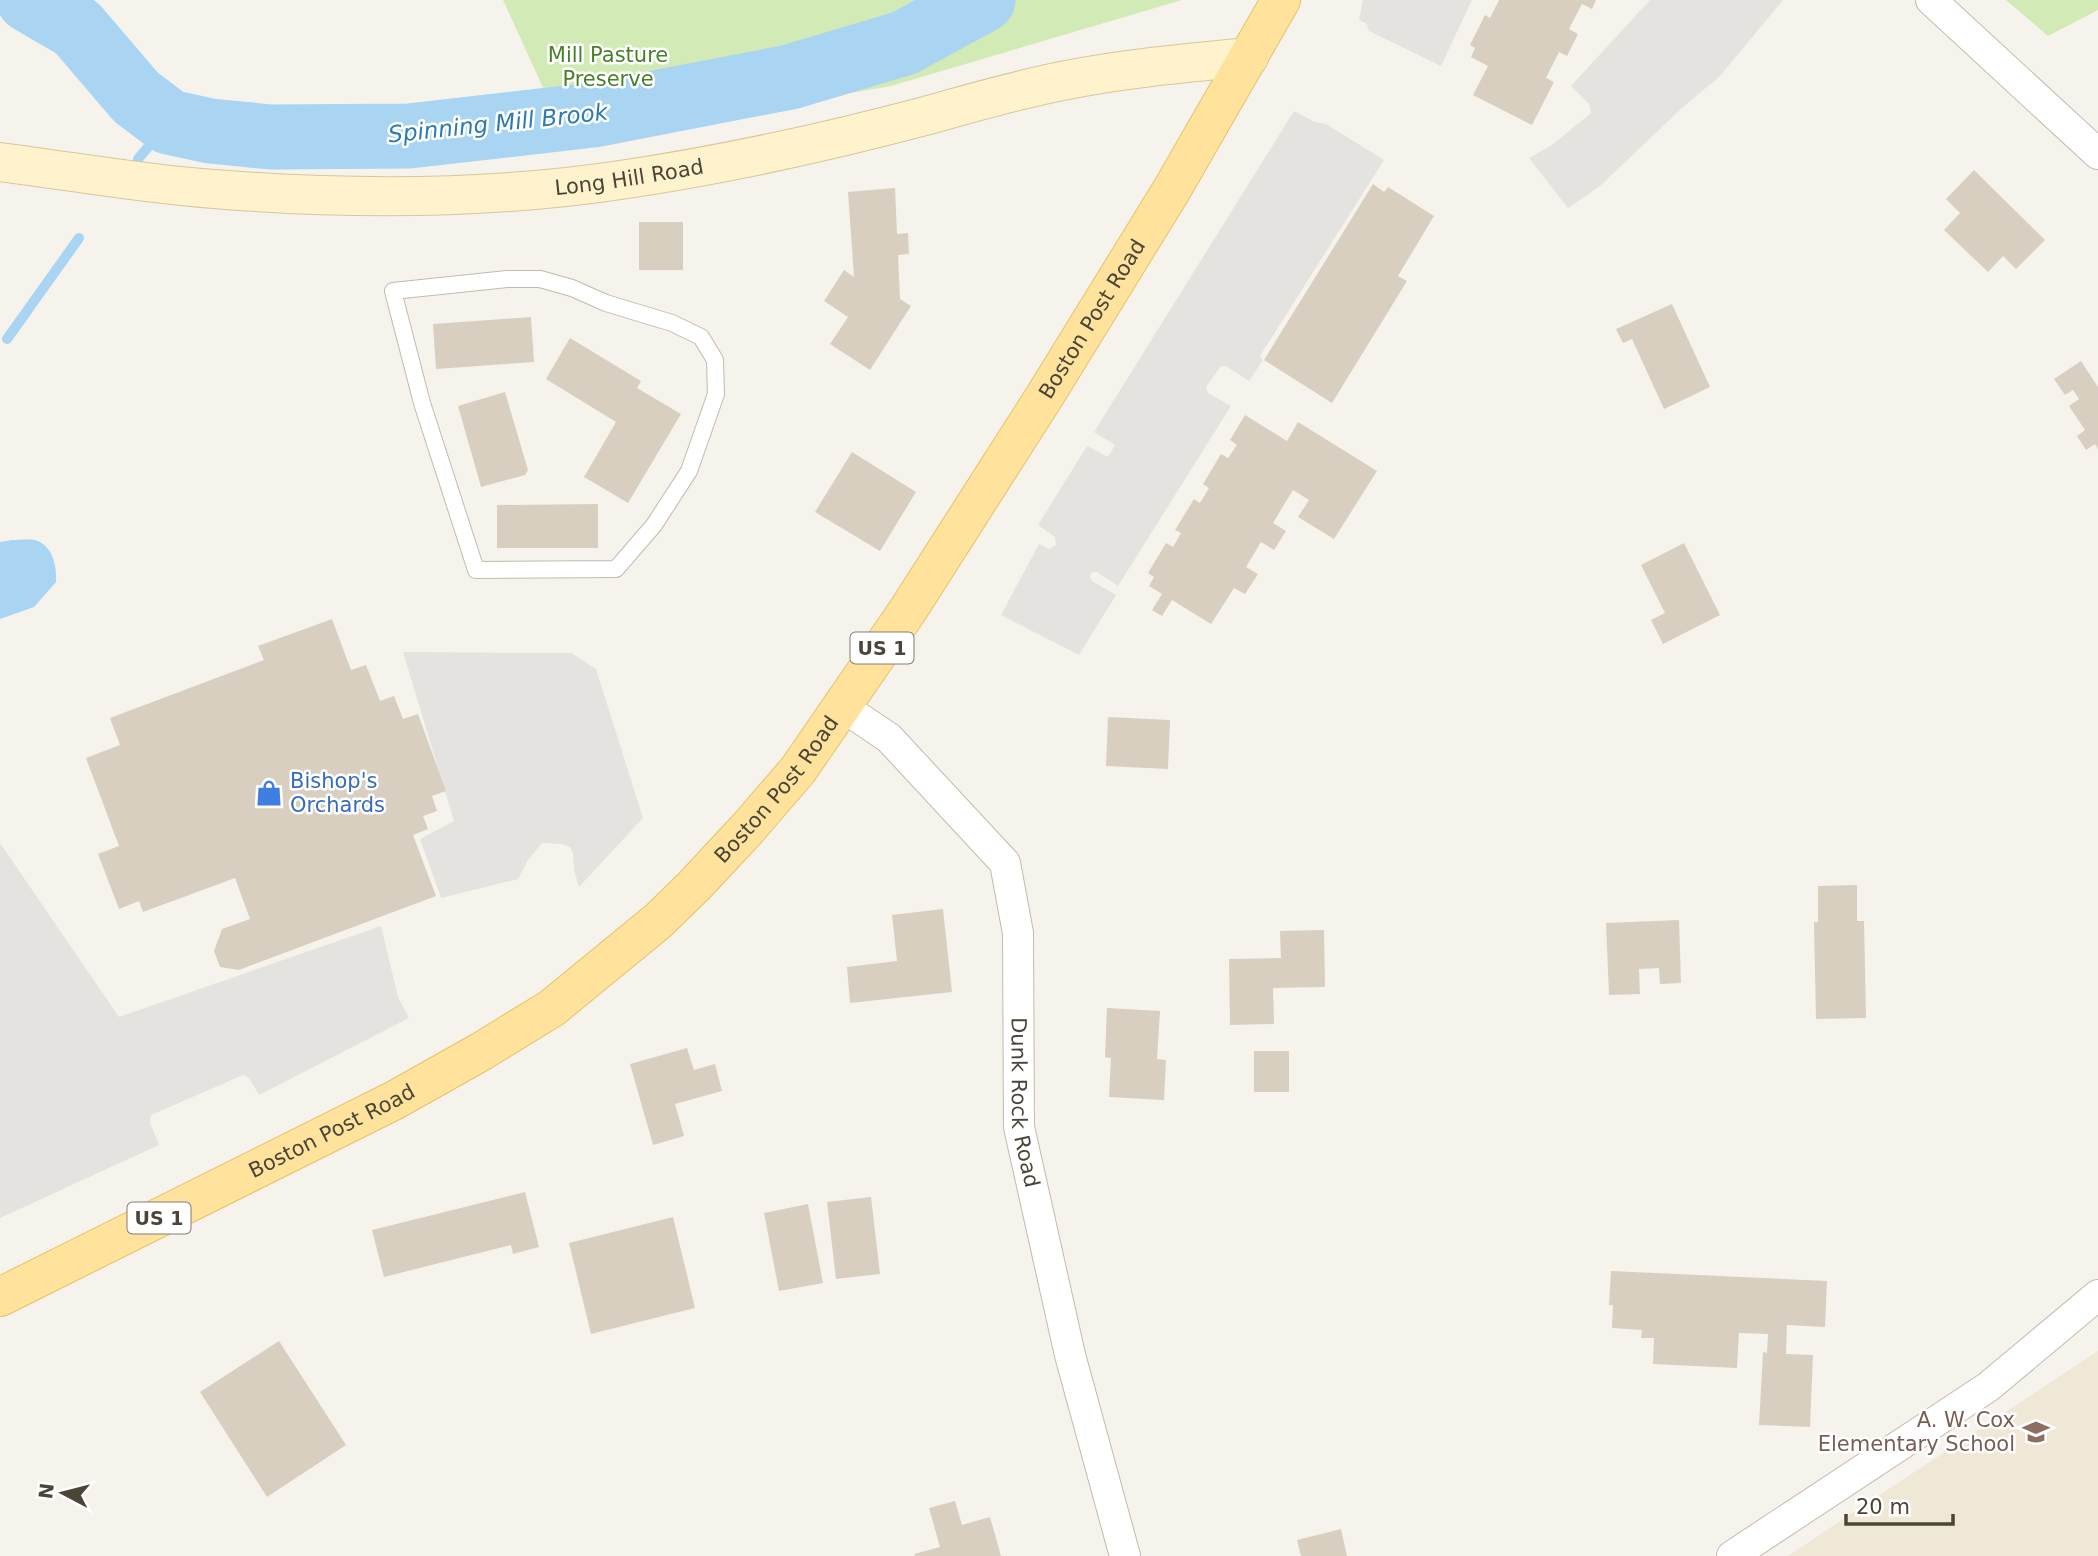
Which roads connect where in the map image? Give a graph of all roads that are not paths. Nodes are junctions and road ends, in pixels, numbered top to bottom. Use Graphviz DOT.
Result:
graph roads {
  1 [pos="1280,0"];
  2 [pos="1931,0"];
  3 [pos="1249,57"];
  4 [pos="2098,154"];
  5 [pos="0,162"];
  6 [pos="507,279"];
  7 [pos="843,707"];
  8 [pos="2098,1295"];
  9 [pos="0,1297"];
  10 [pos="1125,1556"];
  11 [pos="1732,1556"];
  1 -- 3 [label="main road, Boston Post Road / US 1"];
  2 -- 4 [label="street"];
  3 -- 5 [label="street, Long Hill Road"];
  3 -- 7 [label="main road, Boston Post Road / US 1"];
  6 -- 6 [label="lane"];
  7 -- 9 [label="main road, Boston Post Road / US 1"];
  7 -- 10 [label="street, Dunk Rock Road"];
  8 -- 11 [label="street"];
}
